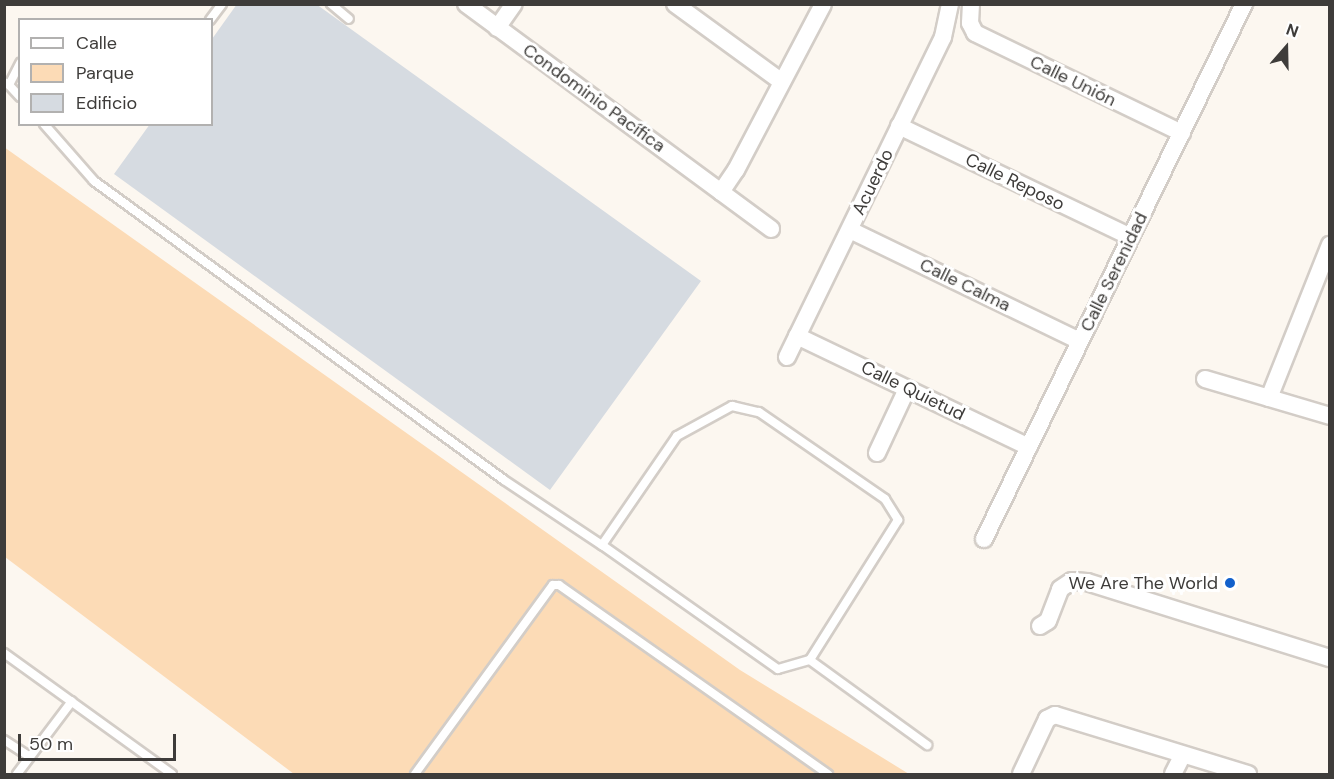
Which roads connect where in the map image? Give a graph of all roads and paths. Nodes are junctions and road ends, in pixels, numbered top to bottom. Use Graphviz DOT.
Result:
graph roads {
  1 [pos="222,4"];
  2 [pos="331,4"];
  3 [pos="466,4"];
  4 [pos="514,4"];
  5 [pos="823,4"];
  6 [pos="950,4"];
  7 [pos="971,4"];
  8 [pos="1244,4"];
  9 [pos="683,7"];
  10 [pos="212,18"];
  11 [pos="349,19"];
  12 [pos="946,23"];
  13 [pos="970,23"];
  14 [pos="497,28"];
  15 [pos="18,66"];
  16 [pos="782,82"];
  17 [pos="7,84"];
  18 [pos="18,95"];
  19 [pos="46,126"];
  20 [pos="899,126"];
  21 [pos="1182,133"];
  22 [pos="721,192"];
  23 [pos="771,229"];
  24 [pos="850,230"];
  25 [pos="1131,237"];
  26 [pos="1329,245"];
  27 [pos="797,336"];
  28 [pos="1080,341"];
  29 [pos="787,357"];
  30 [pos="1205,379"];
  31 [pos="907,389"];
  32 [pos="1269,398"];
  33 [pos="1329,416"];
  34 [pos="1029,447"];
  35 [pos="877,453"];
  36 [pos="984,539"];
  37 [pos="602,545"];
  38 [pos="1040,626"];
  39 [pos="4,653"];
  40 [pos="1329,658"];
  41 [pos="810,660"];
  42 [pos="72,701"];
  43 [pos="4,740"];
  44 [pos="927,745"];
  45 [pos="1182,756"];
  46 [pos="30,757"];
  47 [pos="19,774"];
  48 [pos="172,774"];
  49 [pos="415,774"];
  50 [pos="828,774"];
  51 [pos="1021,774"];
  52 [pos="1173,774"];
  53 [pos="1248,774"];
  1 -- 10 [label="lane"];
  2 -- 11 [label="lane"];
  3 -- 14 [label="street, Condominio Pacífica"];
  4 -- 14 [label="street"];
  5 -- 16 [label="street"];
  6 -- 12 [label="street, Acuerdo"];
  7 -- 13 [label="street"];
  8 -- 21 [label="street, Calle Serenidad"];
  9 -- 16 [label="street"];
  12 -- 13 [label="street"];
  12 -- 20 [label="street, Acuerdo"];
  13 -- 21 [label="street, Calle Unión"];
  14 -- 22 [label="street, Condominio Pacífica"];
  15 -- 17 [label="lane"];
  16 -- 22 [label="street"];
  17 -- 18 [label="lane"];
  19 -- 37 [label="lane"];
  20 -- 24 [label="street, Acuerdo"];
  20 -- 25 [label="street, Calle Reposo"];
  21 -- 25 [label="street, Calle Serenidad"];
  22 -- 23 [label="street, Condominio Pacífica"];
  24 -- 27 [label="street, Acuerdo"];
  24 -- 28 [label="street, Calle Calma"];
  25 -- 28 [label="street, Calle Serenidad"];
  26 -- 32 [label="street"];
  27 -- 29 [label="street, Acuerdo"];
  27 -- 31 [label="street, Calle Quietud"];
  28 -- 34 [label="street, Calle Serenidad"];
  30 -- 32 [label="street"];
  31 -- 34 [label="street, Calle Quietud"];
  31 -- 35 [label="street"];
  32 -- 33 [label="street"];
  34 -- 36 [label="street, Calle Serenidad"];
  37 -- 41 [label="lane"];
  37 -- 41 [label="lane"];
  38 -- 40 [label="street"];
  39 -- 42 [label="lane"];
  41 -- 44 [label="lane"];
  42 -- 46 [label="lane"];
  42 -- 48 [label="lane"];
  43 -- 46 [label="lane"];
  45 -- 51 [label="street"];
  45 -- 52 [label="street"];
  45 -- 53 [label="street"];
  46 -- 47 [label="lane"];
  49 -- 50 [label="lane"];
}
